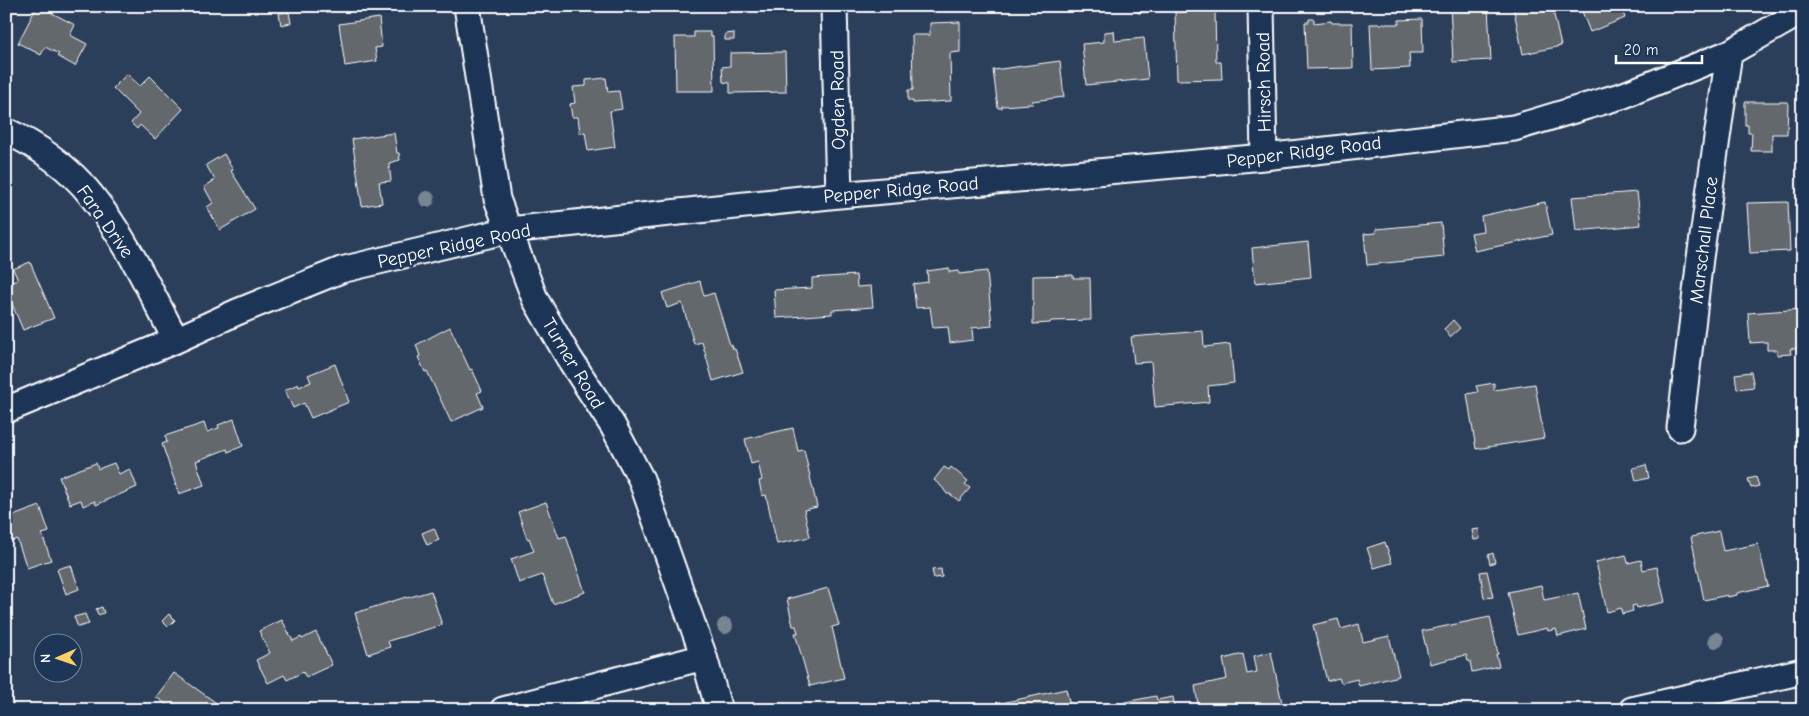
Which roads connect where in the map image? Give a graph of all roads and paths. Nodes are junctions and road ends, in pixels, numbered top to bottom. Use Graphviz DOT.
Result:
graph roads {
  1 [pos="467,6"];
  2 [pos="834,6"];
  3 [pos="1261,6"];
  4 [pos="1803,12"];
  5 [pos="1729,53"];
  6 [pos="6,131"];
  7 [pos="1264,157"];
  8 [pos="839,195"];
  9 [pos="509,230"];
  10 [pos="176,340"];
  11 [pos="6,410"];
  12 [pos="1680,428"];
  13 [pos="704,657"];
  14 [pos="1803,671"];
  15 [pos="503,710"];
  16 [pos="720,710"];
  17 [pos="1632,710"];
  1 -- 9 [label="street, Turner Road"];
  2 -- 8 [label="street, Ogden Road"];
  3 -- 7 [label="street, Hirsch Road"];
  4 -- 5 [label="street, Pepper Ridge Road"];
  5 -- 7 [label="street, Pepper Ridge Road"];
  5 -- 12 [label="street, Marschall Place"];
  6 -- 10 [label="street, Fara Drive"];
  7 -- 8 [label="street, Pepper Ridge Road"];
  8 -- 9 [label="street, Pepper Ridge Road"];
  9 -- 10 [label="street, Pepper Ridge Road"];
  9 -- 13 [label="street, Turner Road"];
  10 -- 11 [label="street, Pepper Ridge Road"];
  13 -- 15 [label="street"];
  13 -- 16 [label="street, Turner Road"];
  14 -- 17 [label="street"];
}
